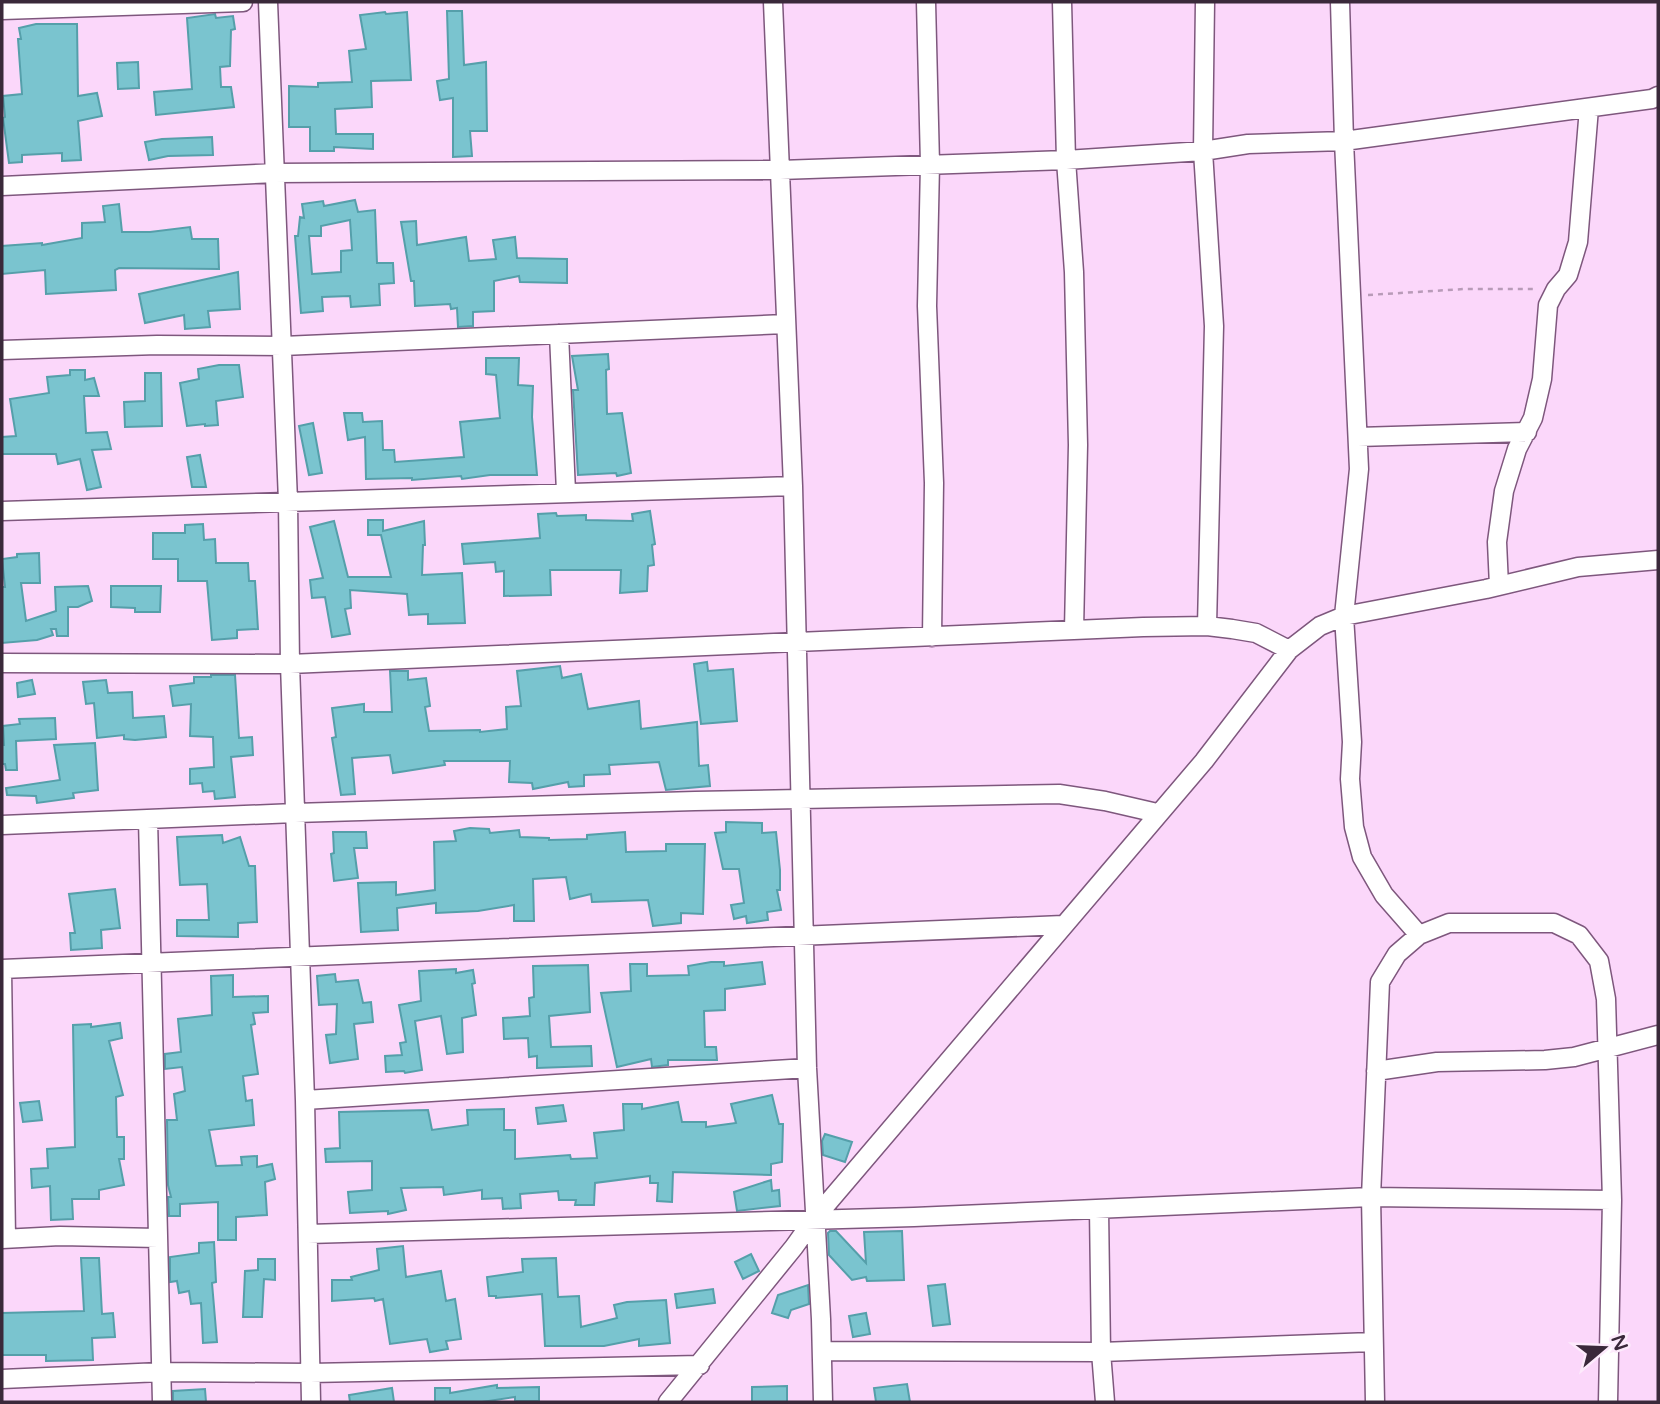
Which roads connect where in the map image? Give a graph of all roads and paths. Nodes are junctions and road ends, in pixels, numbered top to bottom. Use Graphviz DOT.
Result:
graph roads {
  1 [pos="243,2"];
  2 [pos="268,2"];
  3 [pos="773,2"];
  4 [pos="926,2"];
  5 [pos="1062,2"];
  6 [pos="1205,2"];
  7 [pos="1340,2"];
  8 [pos="2,10"];
  9 [pos="1658,96"];
  10 [pos="1589,108"];
  11 [pos="1344,141"];
  12 [pos="1203,151"];
  13 [pos="1066,160"];
  14 [pos="930,164"];
  15 [pos="780,170"];
  16 [pos="275,173"];
  17 [pos="2,186"];
  18 [pos="1556,289"];
  19 [pos="1351,296"];
  20 [pos="785,324"];
  21 [pos="559,334"];
  22 [pos="283,346"];
  23 [pos="2,350"];
  24 [pos="1527,432"];
  25 [pos="1358,437"];
  26 [pos="793,486"];
  27 [pos="566,492"];
  28 [pos="288,500"];
  29 [pos="2,511"];
  30 [pos="1658,560"];
  31 [pos="1499,586"];
  32 [pos="1344,616"];
  33 [pos="1207,626"];
  34 [pos="1074,630"];
  35 [pos="932,637"];
  36 [pos="796,642"];
  37 [pos="1289,650"];
  38 [pos="2,663"];
  39 [pos="290,664"];
  40 [pos="800,798"];
  41 [pos="295,813"];
  42 [pos="1157,813"];
  43 [pos="148,819"];
  44 [pos="2,825"];
  45 [pos="1063,925"];
  46 [pos="1419,935"];
  47 [pos="804,937"];
  48 [pos="300,956"];
  49 [pos="150,963"];
  50 [pos="2,970"];
  51 [pos="1658,1035"];
  52 [pos="1608,1046"];
  53 [pos="807,1069"];
  54 [pos="1376,1070"];
  55 [pos="305,1100"];
  56 [pos="1371,1197"];
  57 [pos="1612,1200"];
  58 [pos="1099,1209"];
  59 [pos="814,1219"];
  60 [pos="307,1234"];
  61 [pos="4,1238"];
  62 [pos="158,1238"];
  63 [pos="1372,1342"];
  64 [pos="822,1351"];
  65 [pos="1101,1352"];
  66 [pos="700,1364"];
  67 [pos="161,1372"];
  68 [pos="310,1373"];
  69 [pos="2,1379"];
  70 [pos="162,1402"];
  71 [pos="311,1402"];
  72 [pos="668,1402"];
  73 [pos="822,1402"];
  74 [pos="1105,1402"];
  75 [pos="1375,1402"];
  76 [pos="1608,1402"];
  1 -- 8 [label="street"];
  2 -- 16 [label="street"];
  3 -- 15 [label="street"];
  4 -- 14 [label="street"];
  5 -- 13 [label="street"];
  6 -- 12 [label="street"];
  7 -- 11 [label="street"];
  9 -- 10 [label="street"];
  10 -- 11 [label="street"];
  10 -- 18 [label="street"];
  11 -- 12 [label="street"];
  11 -- 19 [label="street"];
  12 -- 13 [label="street"];
  12 -- 33 [label="street"];
  13 -- 14 [label="street"];
  13 -- 34 [label="street"];
  14 -- 15 [label="street"];
  14 -- 35 [label="street"];
  15 -- 16 [label="street"];
  15 -- 20 [label="street"];
  16 -- 17 [label="street"];
  16 -- 22 [label="street"];
  18 -- 19 [label="path"];
  18 -- 24 [label="street"];
  19 -- 25 [label="street"];
  20 -- 21 [label="street"];
  20 -- 26 [label="street"];
  21 -- 22 [label="street"];
  21 -- 27 [label="street"];
  22 -- 23 [label="street"];
  22 -- 28 [label="street"];
  24 -- 25 [label="street"];
  24 -- 31 [label="street"];
  25 -- 32 [label="street"];
  26 -- 27 [label="street"];
  26 -- 36 [label="street"];
  27 -- 28 [label="street"];
  28 -- 29 [label="street"];
  28 -- 39 [label="street"];
  30 -- 31 [label="street"];
  31 -- 32 [label="street"];
  32 -- 37 [label="street"];
  32 -- 46 [label="street"];
  33 -- 34 [label="street"];
  33 -- 37 [label="street"];
  34 -- 35 [label="street"];
  35 -- 36 [label="street"];
  36 -- 39 [label="street"];
  36 -- 40 [label="street"];
  37 -- 42 [label="street"];
  38 -- 39 [label="street"];
  39 -- 41 [label="street"];
  40 -- 41 [label="street"];
  40 -- 42 [label="street"];
  40 -- 47 [label="street"];
  41 -- 43 [label="street"];
  41 -- 48 [label="street"];
  42 -- 45 [label="street"];
  43 -- 44 [label="street"];
  43 -- 49 [label="street"];
  45 -- 47 [label="street"];
  45 -- 59 [label="street"];
  46 -- 52 [label="street"];
  46 -- 54 [label="street"];
  47 -- 48 [label="street"];
  47 -- 53 [label="street"];
  48 -- 49 [label="street"];
  48 -- 55 [label="street"];
  49 -- 50 [label="street"];
  49 -- 62 [label="street"];
  50 -- 61 [label="street"];
  51 -- 52 [label="street"];
  52 -- 54 [label="street"];
  52 -- 57 [label="street"];
  53 -- 55 [label="street"];
  53 -- 59 [label="street"];
  54 -- 56 [label="street"];
  55 -- 60 [label="street"];
  56 -- 57 [label="street"];
  56 -- 58 [label="street"];
  56 -- 63 [label="street"];
  57 -- 76 [label="street"];
  58 -- 59 [label="street"];
  58 -- 65 [label="street"];
  59 -- 60 [label="street"];
  59 -- 64 [label="street"];
  59 -- 66 [label="street"];
  60 -- 68 [label="street"];
  61 -- 62 [label="street"];
  62 -- 67 [label="street"];
  63 -- 65 [label="street"];
  63 -- 75 [label="street"];
  64 -- 65 [label="street"];
  64 -- 73 [label="street"];
  65 -- 74 [label="street"];
  66 -- 68 [label="street"];
  66 -- 72 [label="street"];
  67 -- 68 [label="street"];
  67 -- 69 [label="street"];
  67 -- 70 [label="street"];
  68 -- 71 [label="street"];
}
